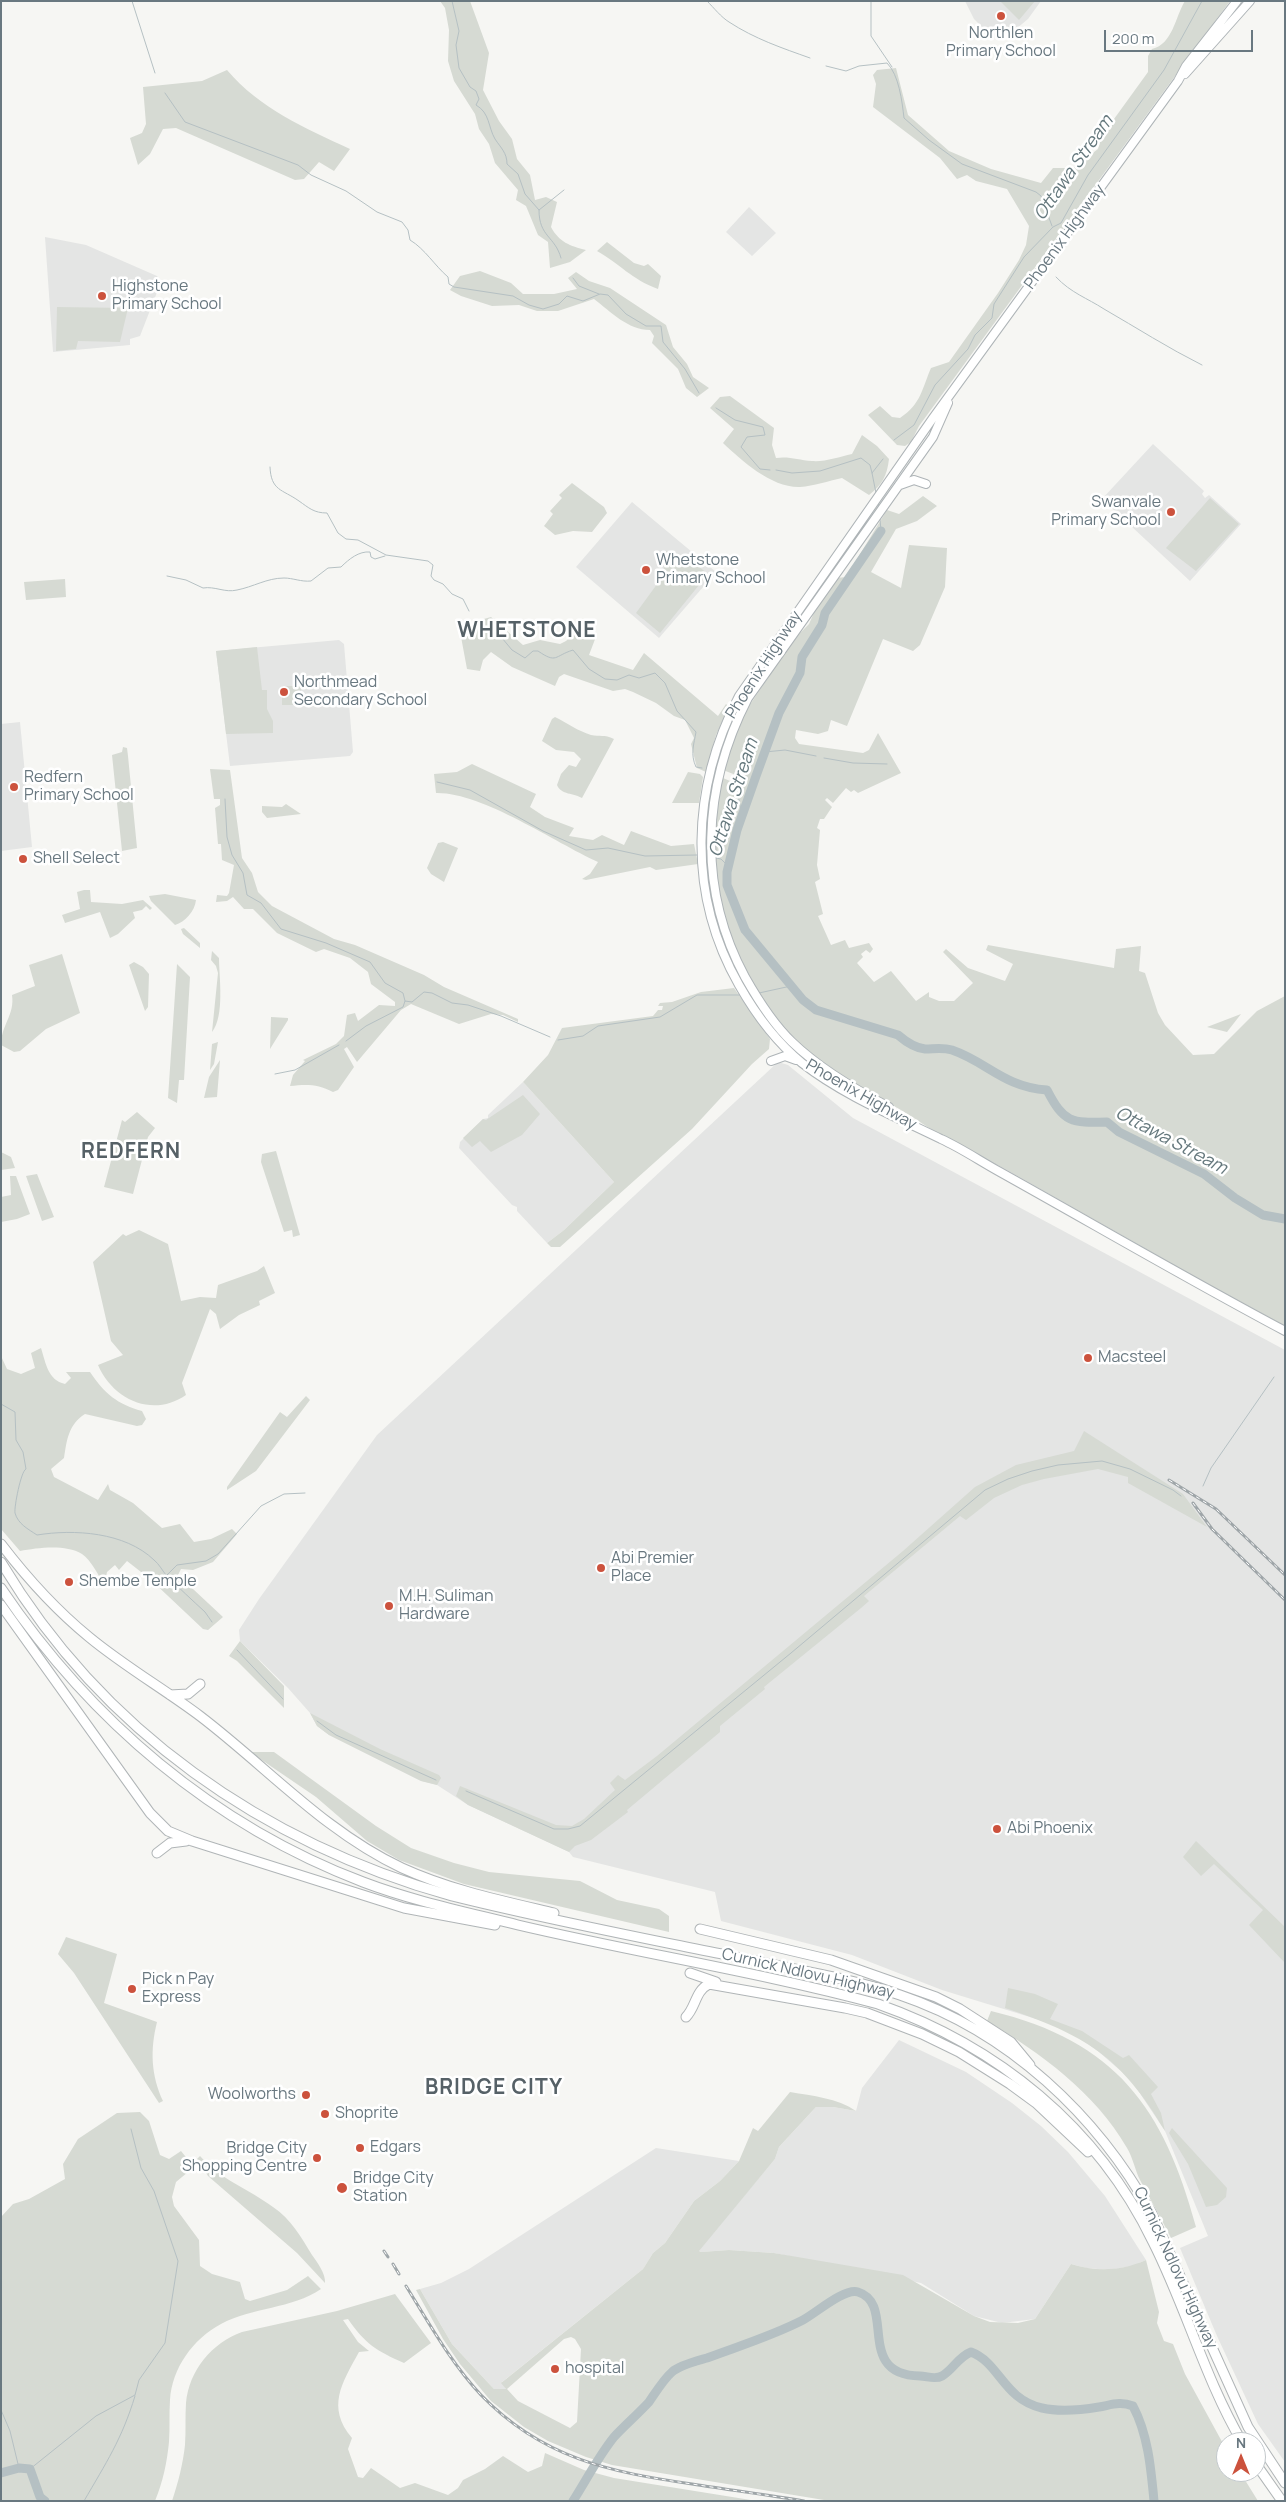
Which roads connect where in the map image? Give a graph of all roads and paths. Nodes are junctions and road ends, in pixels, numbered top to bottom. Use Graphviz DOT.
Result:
graph roads {
  1 [pos="1237,1"];
  2 [pos="1250,1"];
  3 [pos="1178,80"];
  4 [pos="952,394"];
  5 [pos="926,484"];
  6 [pos="897,487"];
  7 [pos="771,1061"];
  8 [pos="802,1063"];
  9 [pos="940,1138"];
  10 [pos="1285,1331"];
  11 [pos="1,1544"];
  12 [pos="1,1562"];
  13 [pos="1,1588"];
  14 [pos="1,1605"];
  15 [pos="200,1684"];
  16 [pos="170,1695"];
  17 [pos="192,1840"];
  18 [pos="157,1853"];
  19 [pos="700,1929"];
  20 [pos="552,1932"];
  21 [pos="621,1933"];
  22 [pos="690,1973"];
  23 [pos="732,1988"];
  24 [pos="686,2018"];
  25 [pos="1032,2070"];
  26 [pos="1232,2432"];
  27 [pos="1237,2432"];
  28 [pos="1266,2478"];
  29 [pos="1262,2482"];
  30 [pos="1285,2483"];
  31 [pos="1276,2501"];
  32 [pos="1282,2501"];
  1 -- 3 [label="main road, Phoenix Highway"];
  2 -- 3 [label="main road, Phoenix Highway"];
  3 -- 4 [label="main road, Phoenix Highway"];
  4 -- 6 [label="main road, Phoenix Highway"];
  4 -- 8 [label="main road, Phoenix Highway"];
  5 -- 6 [label="main road"];
  6 -- 9 [label="main road, Phoenix Highway"];
  7 -- 8 [label="main road"];
  8 -- 9 [label="main road, Phoenix Highway"];
  9 -- 10 [label="main road, Phoenix Highway"];
  11 -- 16 [label="main road"];
  12 -- 21 [label="main road, Curnick Ndlovu Highway"];
  13 -- 20 [label="main road, Curnick Ndlovu Highway"];
  14 -- 17 [label="main road"];
  15 -- 16 [label="main road"];
  16 -- 21 [label="main road"];
  17 -- 18 [label="main road"];
  17 -- 20 [label="main road"];
  19 -- 25 [label="main road"];
  20 -- 27 [label="main road, Curnick Ndlovu Highway"];
  21 -- 25 [label="main road, Curnick Ndlovu Highway"];
  22 -- 23 [label="main road"];
  23 -- 24 [label="main road"];
  23 -- 26 [label="main road"];
  25 -- 30 [label="main road, Curnick Ndlovu Highway"];
  28 -- 32 [label="main road"];
  29 -- 31 [label="main road"];
}
